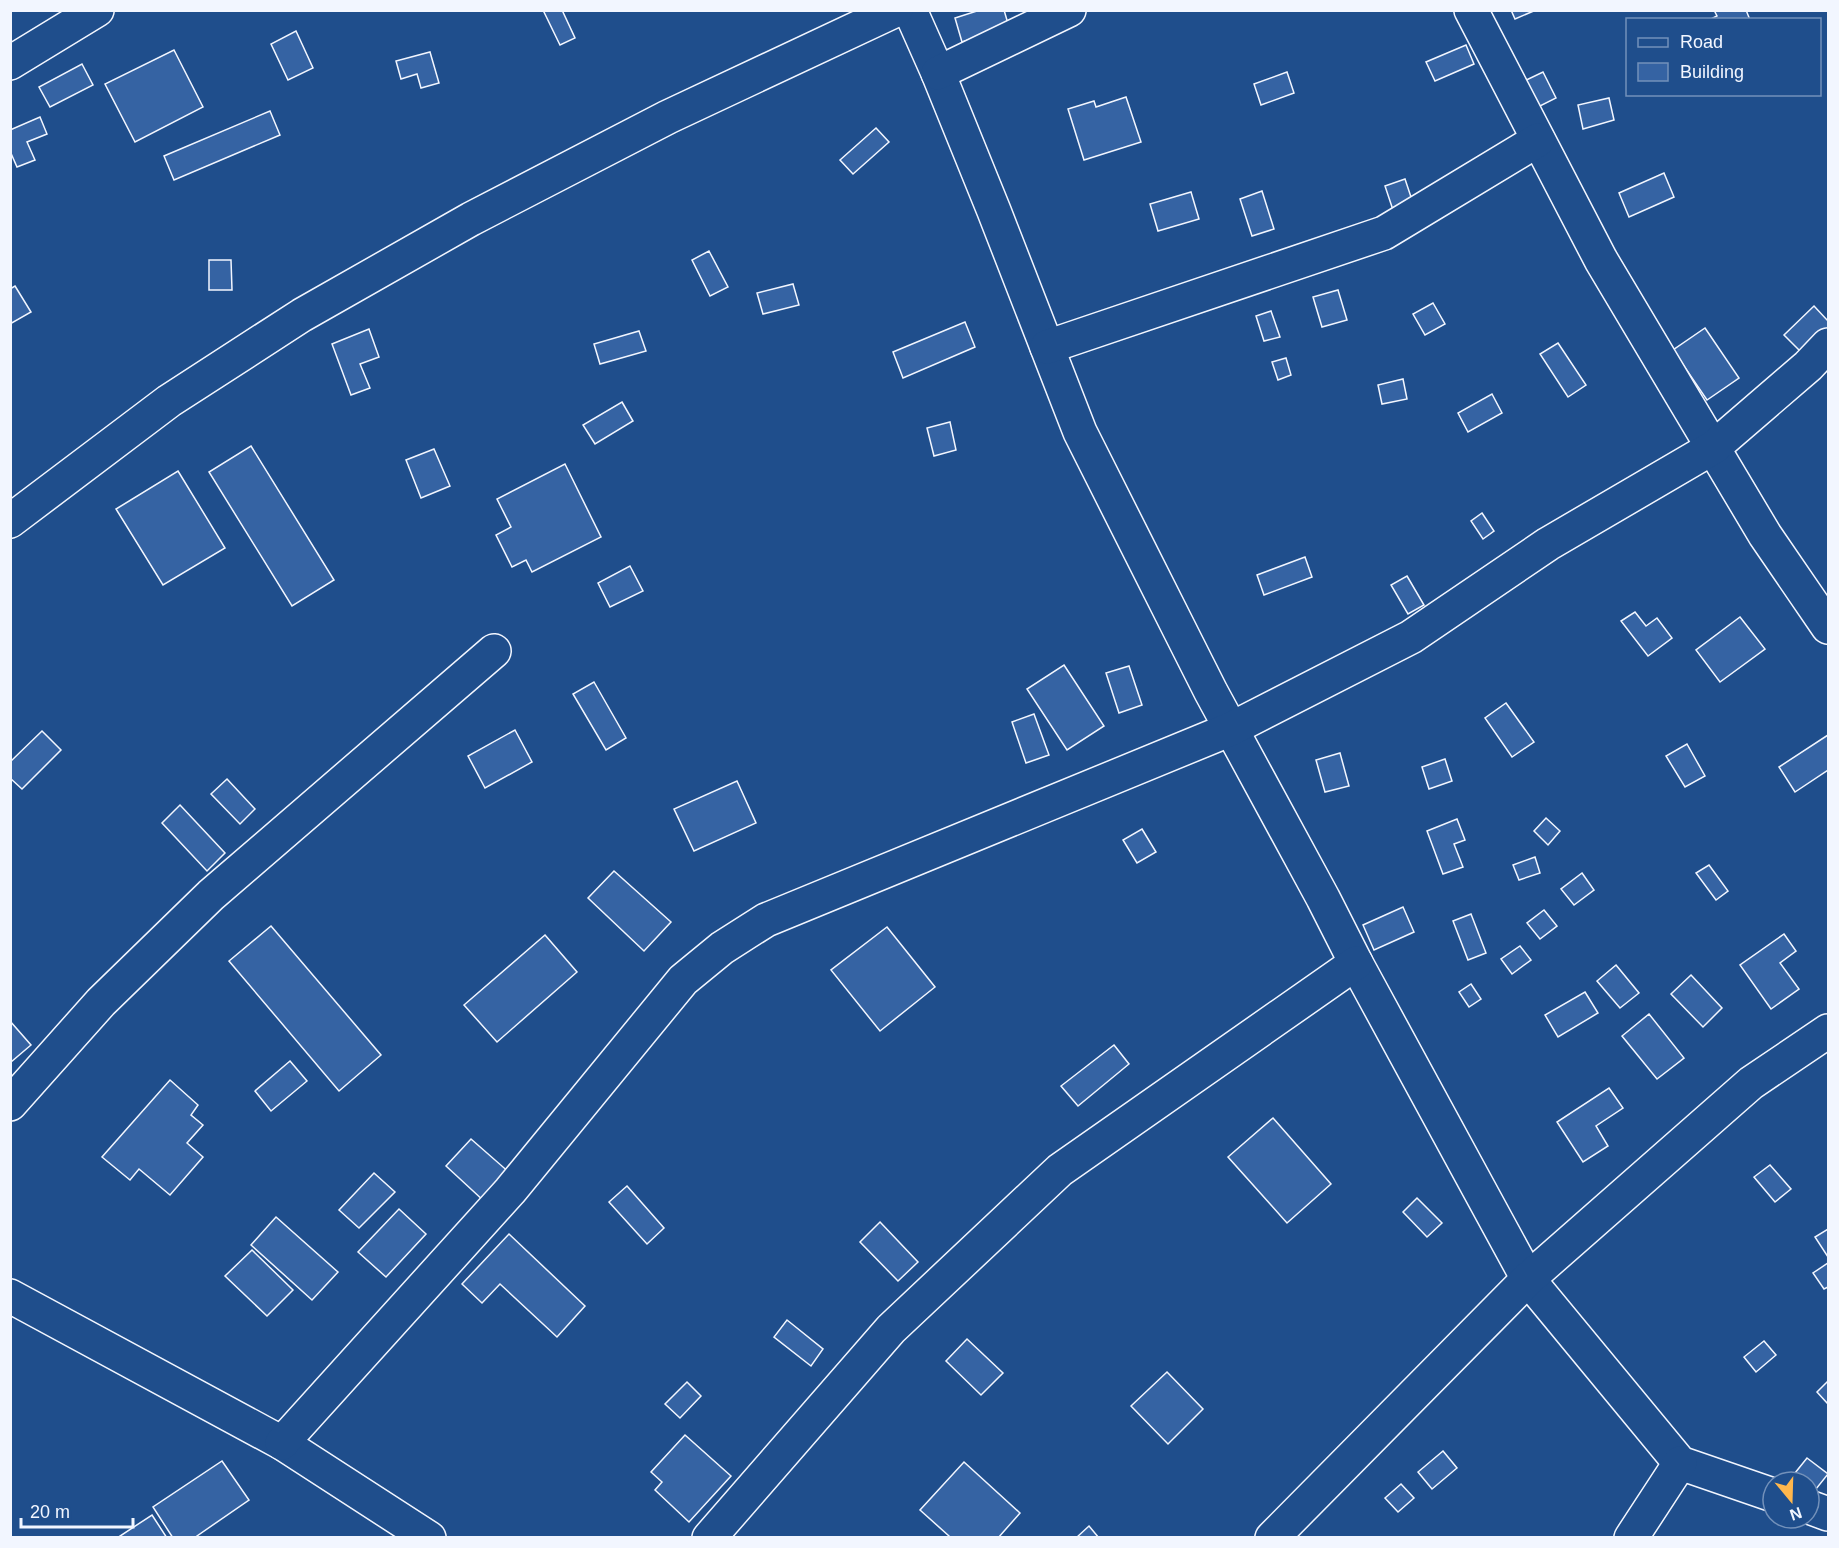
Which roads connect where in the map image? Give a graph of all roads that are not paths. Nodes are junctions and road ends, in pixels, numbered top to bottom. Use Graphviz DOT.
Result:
graph roads {
  1 [pos="96,10"];
  2 [pos="896,10"];
  3 [pos="910,10"];
  4 [pos="1069,10"];
  5 [pos="1471,10"];
  6 [pos="10,63"];
  7 [pos="938,73"];
  8 [pos="1538,140"];
  9 [pos="1828,345"];
  10 [pos="1047,347"];
  11 [pos="1714,447"];
  12 [pos="10,521"];
  13 [pos="1828,627"];
  14 [pos="494,651"];
  15 [pos="1231,729"];
  16 [pos="1356,963"];
  17 [pos="1828,1031"];
  18 [pos="10,1104"];
  19 [pos="1528,1279"];
  20 [pos="10,1296"];
  21 [pos="282,1443"];
  22 [pos="1680,1464"];
  23 [pos="1761,1491"];
  24 [pos="429,1538"];
  25 [pos="709,1538"];
  26 [pos="1272,1538"];
  27 [pos="1630,1538"];
  1 -- 6 [label="street"];
  2 -- 12 [label="street"];
  3 -- 7 [label="street"];
  4 -- 7 [label="street"];
  5 -- 8 [label="street"];
  7 -- 10 [label="street"];
  8 -- 10 [label="street"];
  8 -- 11 [label="street"];
  9 -- 11 [label="street"];
  10 -- 15 [label="street"];
  11 -- 13 [label="street"];
  11 -- 15 [label="street"];
  14 -- 18 [label="street"];
  15 -- 16 [label="street"];
  15 -- 21 [label="street"];
  16 -- 19 [label="street"];
  16 -- 25 [label="street"];
  17 -- 19 [label="street"];
  19 -- 22 [label="street"];
  19 -- 26 [label="street"];
  20 -- 21 [label="street"];
  21 -- 24 [label="street"];
  22 -- 23 [label="street"];
  22 -- 27 [label="street"];
}
